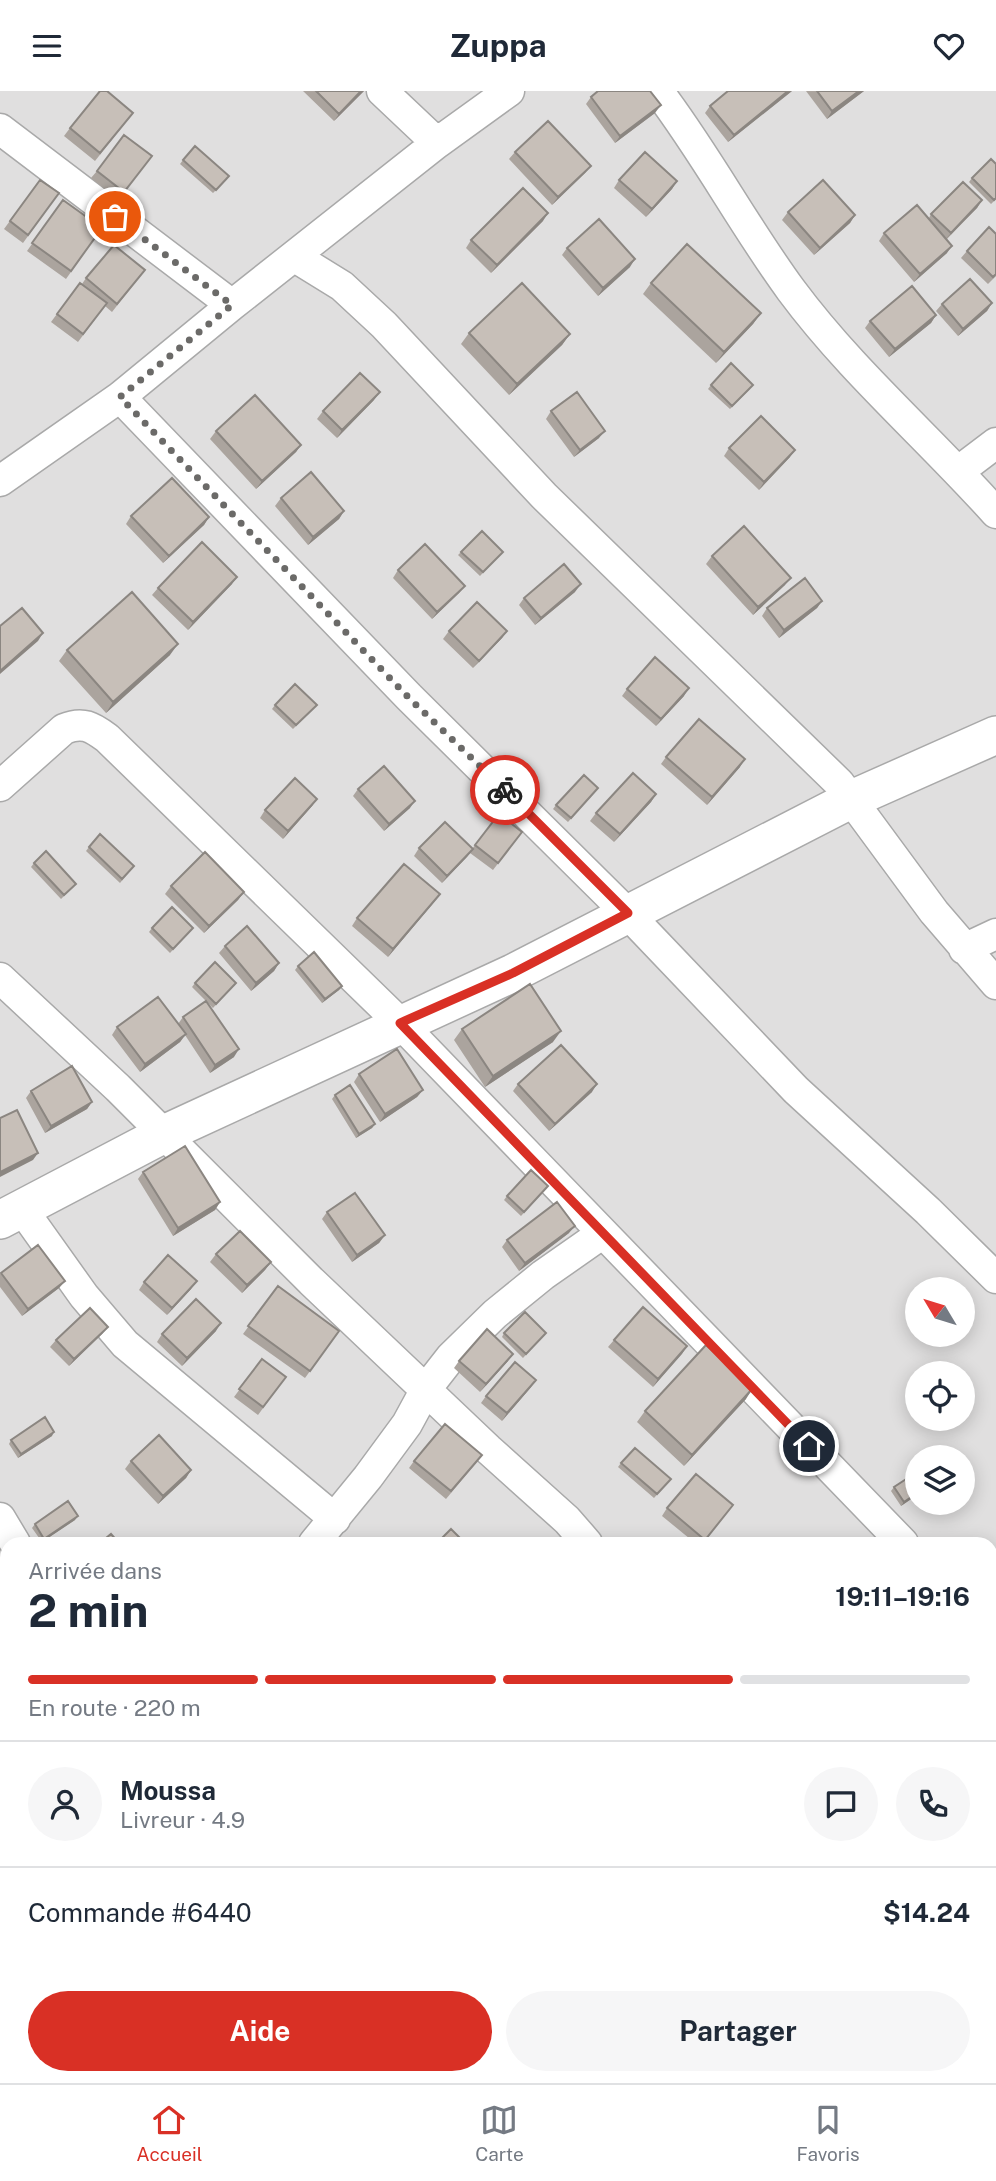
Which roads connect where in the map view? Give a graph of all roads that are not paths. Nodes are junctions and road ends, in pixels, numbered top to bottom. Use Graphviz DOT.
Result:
graph roads {
  1 [pos="382,91"];
  2 [pos="509,91"];
  3 [pos="658,91"];
  4 [pos="0,129"];
  5 [pos="437,143"];
  6 [pos="295,257"];
  7 [pos="232,305"];
  8 [pos="120,397"];
  9 [pos="996,443"];
  10 [pos="959,471"];
  11 [pos="0,481"];
  12 [pos="996,513"];
  13 [pos="996,735"];
  14 [pos="0,786"];
  15 [pos="852,799"];
  16 [pos="628,913"];
  17 [pos="996,934"];
  18 [pos="964,949"];
  19 [pos="0,978"];
  20 [pos="996,984"];
  21 [pos="400,1023"];
  22 [pos="164,1134"];
  23 [pos="11,1215"];
  24 [pos="603,1233"];
  25 [pos="996,1278"];
  26 [pos="426,1389"];
  27 [pos="0,1518"];
  28 [pos="335,1519"];
  29 [pos="11,1537"];
  30 [pos="319,1537"];
  31 [pos="582,1537"];
  32 [pos="897,1537"];
  1 -- 5 [label="street"];
  2 -- 5 [label="street"];
  3 -- 10 [label="street"];
  4 -- 7 [label="street"];
  5 -- 6 [label="street"];
  6 -- 7 [label="street"];
  6 -- 15 [label="street"];
  7 -- 8 [label="street"];
  8 -- 11 [label="street"];
  8 -- 16 [label="street"];
  9 -- 10 [label="street"];
  10 -- 12 [label="street"];
  13 -- 15 [label="street"];
  14 -- 21 [label="street"];
  15 -- 16 [label="street"];
  15 -- 18 [label="street"];
  16 -- 21 [label="street"];
  16 -- 25 [label="street"];
  17 -- 18 [label="street"];
  18 -- 20 [label="street"];
  19 -- 22 [label="street"];
  21 -- 22 [label="street"];
  21 -- 24 [label="street"];
  22 -- 23 [label="street"];
  22 -- 26 [label="street"];
  23 -- 28 [label="street"];
  24 -- 26 [label="street"];
  24 -- 32 [label="street"];
  26 -- 28 [label="street"];
  26 -- 31 [label="street"];
  27 -- 29 [label="street"];
  28 -- 30 [label="street"];
}
